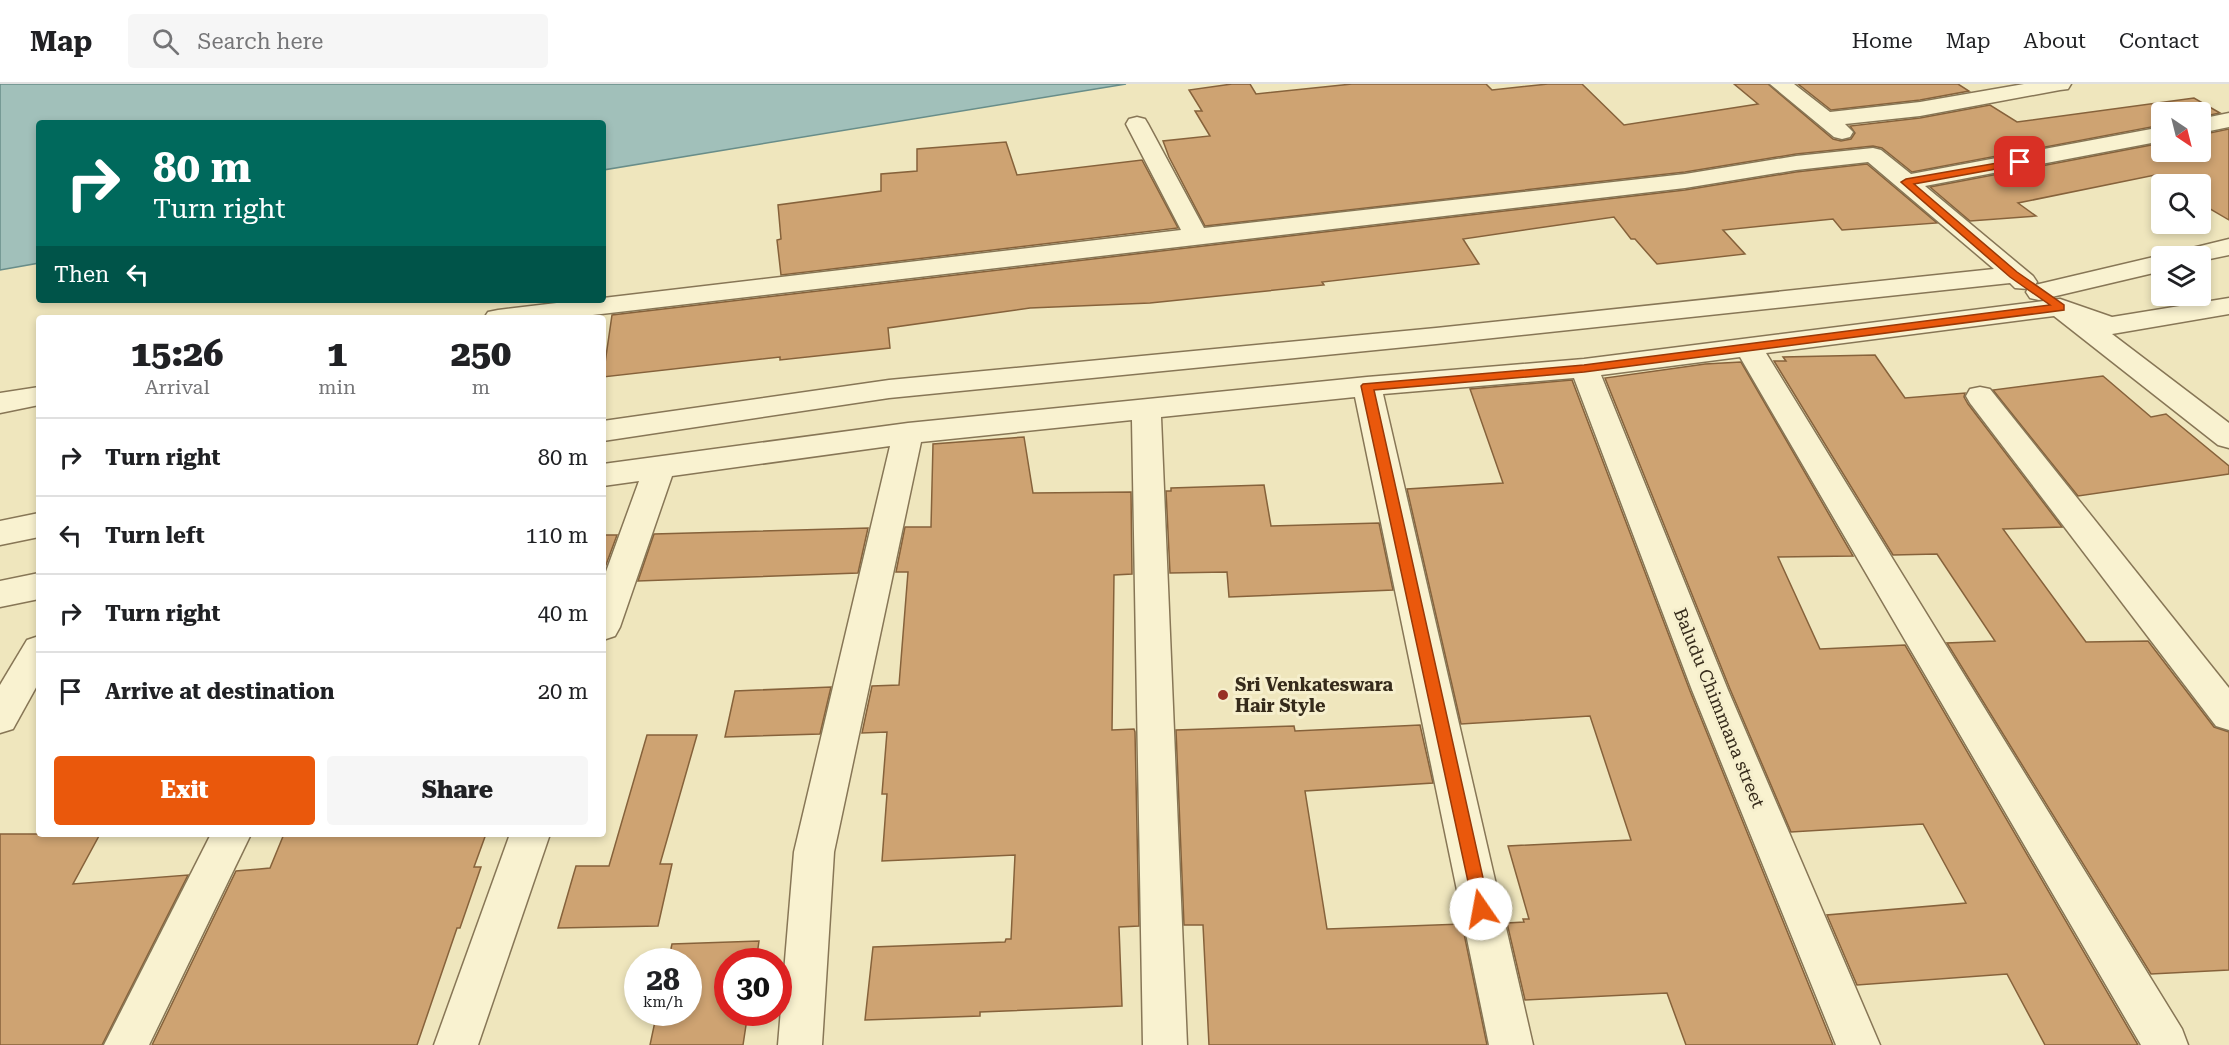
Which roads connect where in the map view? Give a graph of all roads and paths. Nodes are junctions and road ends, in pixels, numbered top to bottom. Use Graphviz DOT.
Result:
graph roads {
  1 [pos="1781,84"];
  2 [pos="2061,84"];
  3 [pos="1825,119"];
  4 [pos="2229,120"];
  5 [pos="1137,124"];
  6 [pos="2211,124"];
  7 [pos="2151,136"];
  8 [pos="1873,155"];
  9 [pos="1906,182"];
  10 [pos="1197,237"];
  11 [pos="2229,247"];
  12 [pos="2211,251"];
  13 [pos="2151,267"];
  14 [pos="2014,275"];
  15 [pos="2050,300"];
  16 [pos="2229,306"];
  17 [pos="524,315"];
  18 [pos="1748,346"];
  19 [pos="1584,368"];
  20 [pos="1367,386"];
  21 [pos="1980,396"];
  22 [pos="36,397"];
  23 [pos="0,403"];
  24 [pos="1146,408"];
  25 [pos="606,431"];
  26 [pos="2226,432"];
  27 [pos="908,434"];
  28 [pos="660,466"];
  29 [pos="606,475"];
  30 [pos="36,526"];
  31 [pos="0,533"];
  32 [pos="36,587"];
  33 [pos="0,594"];
  34 [pos="606,619"];
  35 [pos="36,655"];
  36 [pos="2224,703"];
  37 [pos="0,718"];
  38 [pos="230,837"];
  39 [pos="529,837"];
  40 [pos="126,1045"];
  41 [pos="456,1045"];
  42 [pos="800,1045"];
  43 [pos="1165,1045"];
  44 [pos="1511,1045"];
  45 [pos="1858,1045"];
  46 [pos="2166,1045"];
  1 -- 3 [label="street"];
  2 -- 3 [label="street"];
  3 -- 8 [label="street"];
  4 -- 6 [label="street"];
  5 -- 10 [label="street"];
  7 -- 9 [label="street"];
  8 -- 9 [label="street"];
  8 -- 10 [label="street"];
  9 -- 14 [label="street"];
  10 -- 17 [label="street"];
  11 -- 12 [label="street"];
  13 -- 15 [label="street"];
  14 -- 15 [label="street"];
  14 -- 25 [label="street"];
  15 -- 16 [label="street"];
  15 -- 18 [label="street"];
  15 -- 26 [label="street"];
  18 -- 19 [label="street"];
  18 -- 46 [label="street"];
  19 -- 20 [label="street"];
  19 -- 45 [label="street, Baludu Chimmana street"];
  20 -- 24 [label="street"];
  20 -- 44 [label="street"];
  21 -- 36 [label="street"];
  22 -- 23 [label="street"];
  24 -- 27 [label="street"];
  24 -- 43 [label="street"];
  27 -- 28 [label="street"];
  27 -- 42 [label="street"];
  28 -- 29 [label="street"];
  28 -- 34 [label="street"];
  30 -- 31 [label="street"];
  32 -- 33 [label="street"];
  35 -- 37 [label="street"];
  38 -- 40 [label="street"];
  39 -- 41 [label="street"];
}
